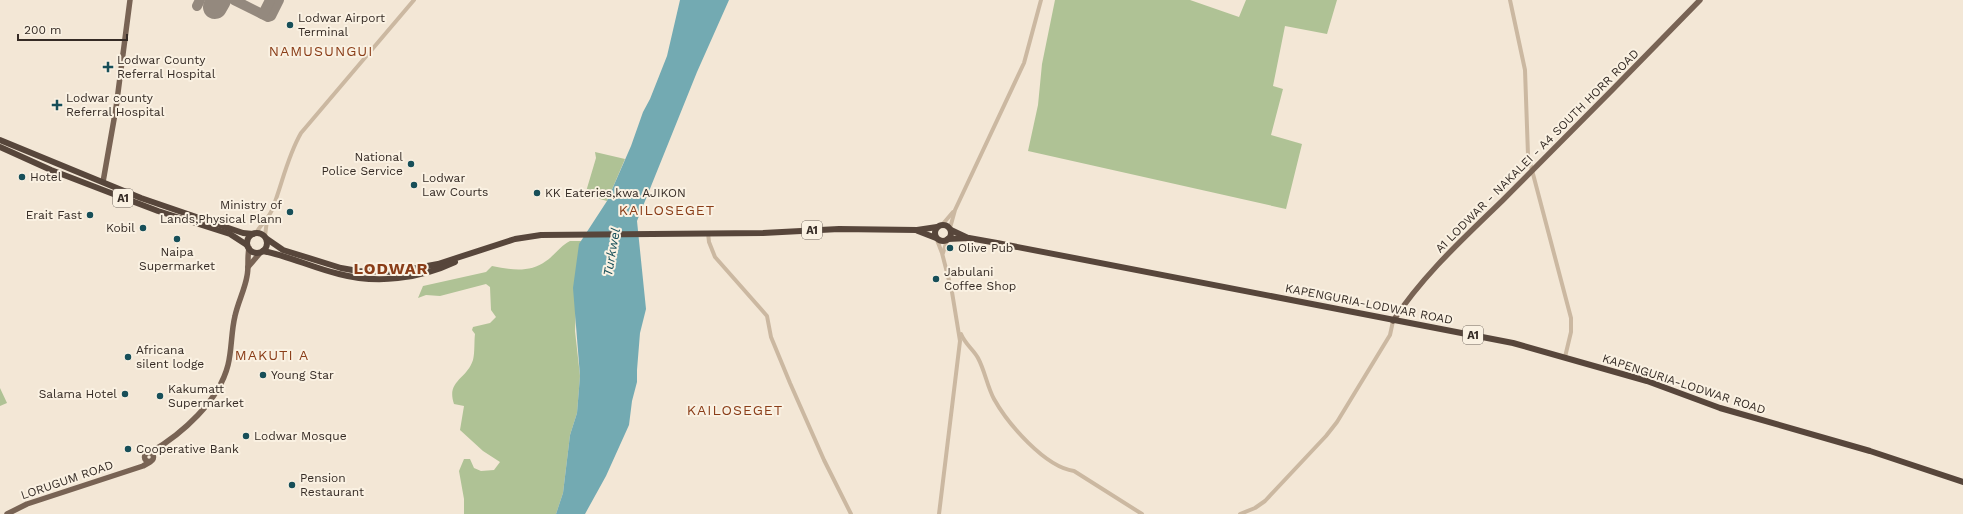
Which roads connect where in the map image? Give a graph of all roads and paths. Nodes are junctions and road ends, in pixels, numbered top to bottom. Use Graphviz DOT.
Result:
graph roads {
  1 [pos="130,0"];
  2 [pos="414,0"];
  3 [pos="1041,0"];
  4 [pos="1510,0"];
  5 [pos="1700,0"];
  6 [pos="0,140"];
  7 [pos="0,147"];
  8 [pos="1532,170"];
  9 [pos="103,182"];
  10 [pos="955,210"];
  11 [pos="267,220"];
  12 [pos="940,226"];
  13 [pos="950,229"];
  14 [pos="917,230"];
  15 [pos="254,233"];
  16 [pos="708,233"];
  17 [pos="266,238"];
  18 [pos="970,238"];
  19 [pos="936,239"];
  20 [pos="947,240"];
  21 [pos="248,247"];
  22 [pos="262,252"];
  23 [pos="942,253"];
  24 [pos="465,256"];
  25 [pos="248,267"];
  26 [pos="1392,320"];
  27 [pos="959,328"];
  28 [pos="1566,357"];
  29 [pos="168,441"];
  30 [pos="151,452"];
  31 [pos="145,458"];
  32 [pos="151,460"];
  33 [pos="135,468"];
  34 [pos="1963,482"];
  35 [pos="7,514"];
  36 [pos="851,514"];
  37 [pos="939,514"];
  38 [pos="1142,514"];
  39 [pos="1240,514"];
  1 -- 9 [label="main road"];
  2 -- 11 [label="street"];
  3 -- 10 [label="street"];
  4 -- 8 [label="street"];
  5 -- 8 [label="main road, A1 LODWAR - NAKALEI - A4 SOUTH HORR ROAD"];
  6 -- 9 [label="highway, A1"];
  7 -- 21 [label="highway, A1"];
  8 -- 26 [label="main road, A1 LODWAR - NAKALEI - A4 SOUTH HORR ROAD"];
  8 -- 28 [label="street"];
  9 -- 15 [label="highway, A1"];
  10 -- 12 [label="street"];
  10 -- 13 [label="street"];
  11 -- 15 [label="street"];
  11 -- 17 [label="street"];
  12 -- 13 [label="highway"];
  12 -- 14 [label="highway, A1"];
  12 -- 19 [label="highway"];
  13 -- 18 [label="highway, KAPENGURIA-LODWAR ROAD / A1"];
  13 -- 20 [label="highway"];
  14 -- 16 [label="highway, A1"];
  14 -- 19 [label="highway, A1"];
  15 -- 17 [label="highway, A1"];
  15 -- 21 [label="highway"];
  16 -- 24 [label="highway, A1"];
  16 -- 36 [label="street"];
  17 -- 22 [label="highway"];
  17 -- 24 [label="highway, A1"];
  18 -- 20 [label="highway, KAPENGURIA-LODWAR ROAD / A1"];
  18 -- 26 [label="highway, KAPENGURIA-LODWAR ROAD / A1"];
  19 -- 20 [label="highway"];
  19 -- 23 [label="street"];
  20 -- 23 [label="street"];
  21 -- 22 [label="highway, A1"];
  21 -- 25 [label="main road"];
  22 -- 24 [label="highway, A1"];
  22 -- 25 [label="main road"];
  23 -- 27 [label="street"];
  25 -- 29 [label="main road"];
  26 -- 28 [label="highway, KAPENGURIA-LODWAR ROAD / A1"];
  26 -- 39 [label="street"];
  27 -- 37 [label="street"];
  27 -- 38 [label="street"];
  28 -- 34 [label="highway, KAPENGURIA-LODWAR ROAD / A1"];
  29 -- 30 [label="main road"];
  29 -- 32 [label="main road"];
  30 -- 31 [label="main road"];
  30 -- 32 [label="main road"];
  31 -- 32 [label="main road"];
  31 -- 33 [label="main road"];
  32 -- 33 [label="main road, LORUGUM ROAD"];
  33 -- 35 [label="main road, LORUGUM ROAD"];
}
